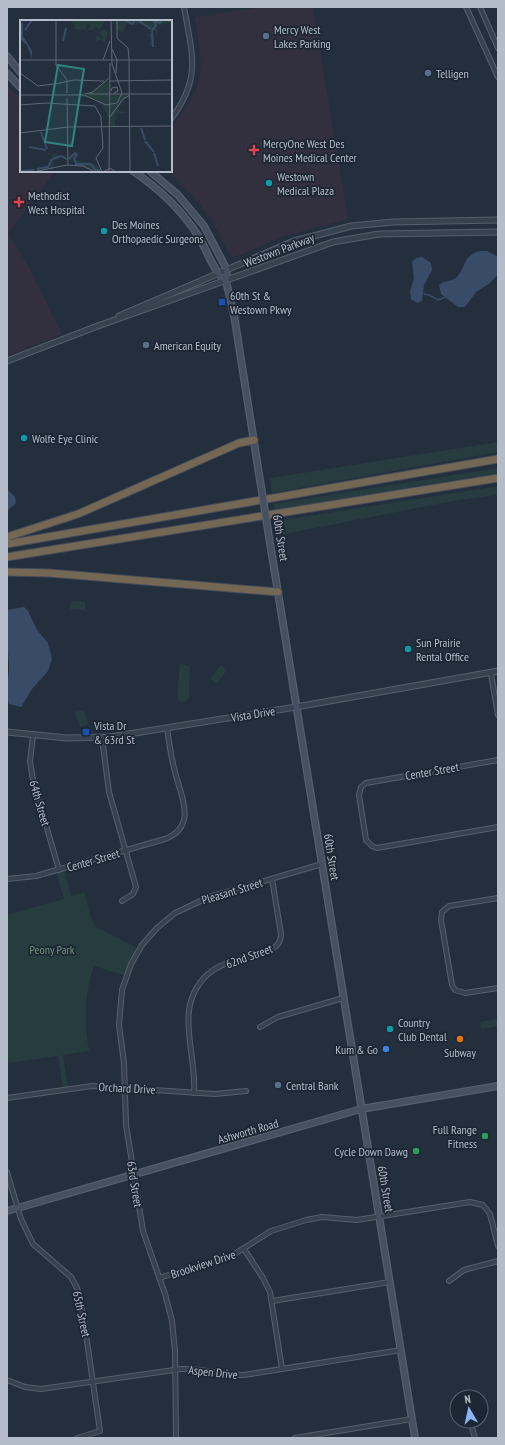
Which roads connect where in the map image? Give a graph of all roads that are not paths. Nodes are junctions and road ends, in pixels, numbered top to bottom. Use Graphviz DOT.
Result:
graph roads {
  1 [pos="184,7"];
  2 [pos="466,7"];
  3 [pos="480,7"];
  4 [pos="498,48"];
  5 [pos="7,56"];
  6 [pos="20,72"];
  7 [pos="7,73"];
  8 [pos="498,77"];
  9 [pos="20,87"];
  10 [pos="172,118"];
  11 [pos="134,172"];
  12 [pos="151,172"];
  13 [pos="498,220"];
  14 [pos="498,232"];
  15 [pos="227,270"];
  16 [pos="218,274"];
  17 [pos="226,280"];
  18 [pos="95,327"];
  19 [pos="7,361"];
  20 [pos="254,440"];
  21 [pos="498,460"];
  22 [pos="497,478"];
  23 [pos="7,537"];
  24 [pos="7,544"];
  25 [pos="7,557"];
  26 [pos="7,572"];
  27 [pos="278,592"];
  28 [pos="498,672"];
  29 [pos="491,674"];
  30 [pos="296,707"];
  31 [pos="498,715"];
  32 [pos="167,728"];
  33 [pos="7,732"];
  34 [pos="33,736"];
  35 [pos="102,738"];
  36 [pos="498,760"];
  37 [pos="498,827"];
  38 [pos="126,851"];
  39 [pos="322,864"];
  40 [pos="59,870"];
  41 [pos="7,879"];
  42 [pos="272,879"];
  43 [pos="498,898"];
  44 [pos="122,900"];
  45 [pos="151,934"];
  46 [pos="498,988"];
  47 [pos="343,998"];
  48 [pos="260,1027"];
  49 [pos="498,1086"];
  50 [pos="125,1088"];
  51 [pos="246,1091"];
  52 [pos="194,1093"];
  53 [pos="7,1098"];
  54 [pos="361,1110"];
  55 [pos="7,1172"];
  56 [pos="133,1175"];
  57 [pos="17,1208"];
  58 [pos="7,1211"];
  59 [pos="380,1216"];
  60 [pos="498,1246"];
  61 [pos="244,1249"];
  62 [pos="498,1261"];
  63 [pos="160,1278"];
  64 [pos="449,1281"];
  65 [pos="390,1282"];
  66 [pos="272,1301"];
  67 [pos="401,1350"];
  68 [pos="282,1369"];
  69 [pos="175,1370"];
  70 [pos="7,1380"];
  71 [pos="93,1382"];
  72 [pos="412,1419"];
  73 [pos="78,1438"];
  74 [pos="176,1438"];
  75 [pos="295,1438"];
  76 [pos="415,1438"];
  1 -- 10 [label="street"];
  2 -- 8 [label="street"];
  3 -- 4 [label="street"];
  5 -- 6 [label="main road"];
  7 -- 9 [label="main road"];
  11 -- 16 [label="main road"];
  12 -- 15 [label="main road"];
  13 -- 15 [label="street, Westown Parkway"];
  14 -- 17 [label="street, Westown Parkway"];
  15 -- 16 [label="street, Westown Parkway"];
  15 -- 17 [label="main road, 60th Street"];
  16 -- 17 [label="main road"];
  16 -- 18 [label="street, Westown Parkway"];
  17 -- 18 [label="street, Westown Parkway"];
  17 -- 20 [label="main road, 60th Street"];
  18 -- 19 [label="street, Westown Parkway"];
  20 -- 23 [label="highway"];
  20 -- 27 [label="main road, 60th Street, bridge"];
  21 -- 24 [label="highway"];
  22 -- 25 [label="highway"];
  26 -- 27 [label="highway"];
  27 -- 30 [label="main road, 60th Street"];
  28 -- 29 [label="street, Vista Drive"];
  29 -- 30 [label="street, Vista Drive"];
  29 -- 31 [label="street"];
  30 -- 32 [label="street, Vista Drive"];
  30 -- 39 [label="main road, 60th Street"];
  32 -- 35 [label="street, Vista Drive"];
  32 -- 38 [label="street, Center Street"];
  33 -- 34 [label="street, Vista Drive"];
  34 -- 35 [label="street, Vista Drive"];
  34 -- 40 [label="street, 64th Street"];
  35 -- 38 [label="street"];
  36 -- 37 [label="street, Center Street"];
  38 -- 40 [label="street, Center Street"];
  38 -- 44 [label="street"];
  39 -- 42 [label="street, Pleasant Street"];
  39 -- 47 [label="main road, 60th Street"];
  40 -- 41 [label="street, Center Street"];
  42 -- 45 [label="street, Pleasant Street"];
  42 -- 52 [label="street, 62nd Street"];
  43 -- 46 [label="street"];
  45 -- 50 [label="street, 63rd Street"];
  47 -- 48 [label="street"];
  47 -- 54 [label="main road, 60th Street"];
  49 -- 54 [label="main road, Ashworth Road"];
  50 -- 52 [label="street, Orchard Drive"];
  50 -- 53 [label="street, Orchard Drive"];
  50 -- 56 [label="street, 63rd Street"];
  51 -- 52 [label="street, Orchard Drive"];
  54 -- 56 [label="main road, Ashworth Road"];
  54 -- 59 [label="main road, 60th Street"];
  55 -- 57 [label="street, 65th Street"];
  56 -- 57 [label="main road, Ashworth Road"];
  56 -- 63 [label="street, 63rd Street"];
  57 -- 58 [label="main road, Ashworth Road"];
  57 -- 71 [label="street, 65th Street"];
  59 -- 60 [label="street, Brookview Drive"];
  59 -- 61 [label="street, Brookview Drive"];
  59 -- 65 [label="main road, 60th Street"];
  61 -- 63 [label="street, Brookview Drive"];
  61 -- 66 [label="street"];
  62 -- 64 [label="street"];
  63 -- 69 [label="street, 63rd Street"];
  65 -- 66 [label="street"];
  65 -- 67 [label="main road, 60th Street"];
  66 -- 68 [label="street"];
  67 -- 68 [label="street, Aspen Drive"];
  67 -- 72 [label="main road, 60th Street"];
  68 -- 69 [label="street, Aspen Drive"];
  69 -- 71 [label="street, Aspen Drive"];
  69 -- 74 [label="street, 63rd Street"];
  70 -- 71 [label="street, Aspen Drive"];
  71 -- 73 [label="street, 65th Street"];
  72 -- 75 [label="street"];
  72 -- 76 [label="main road, 60th Street"];
}
